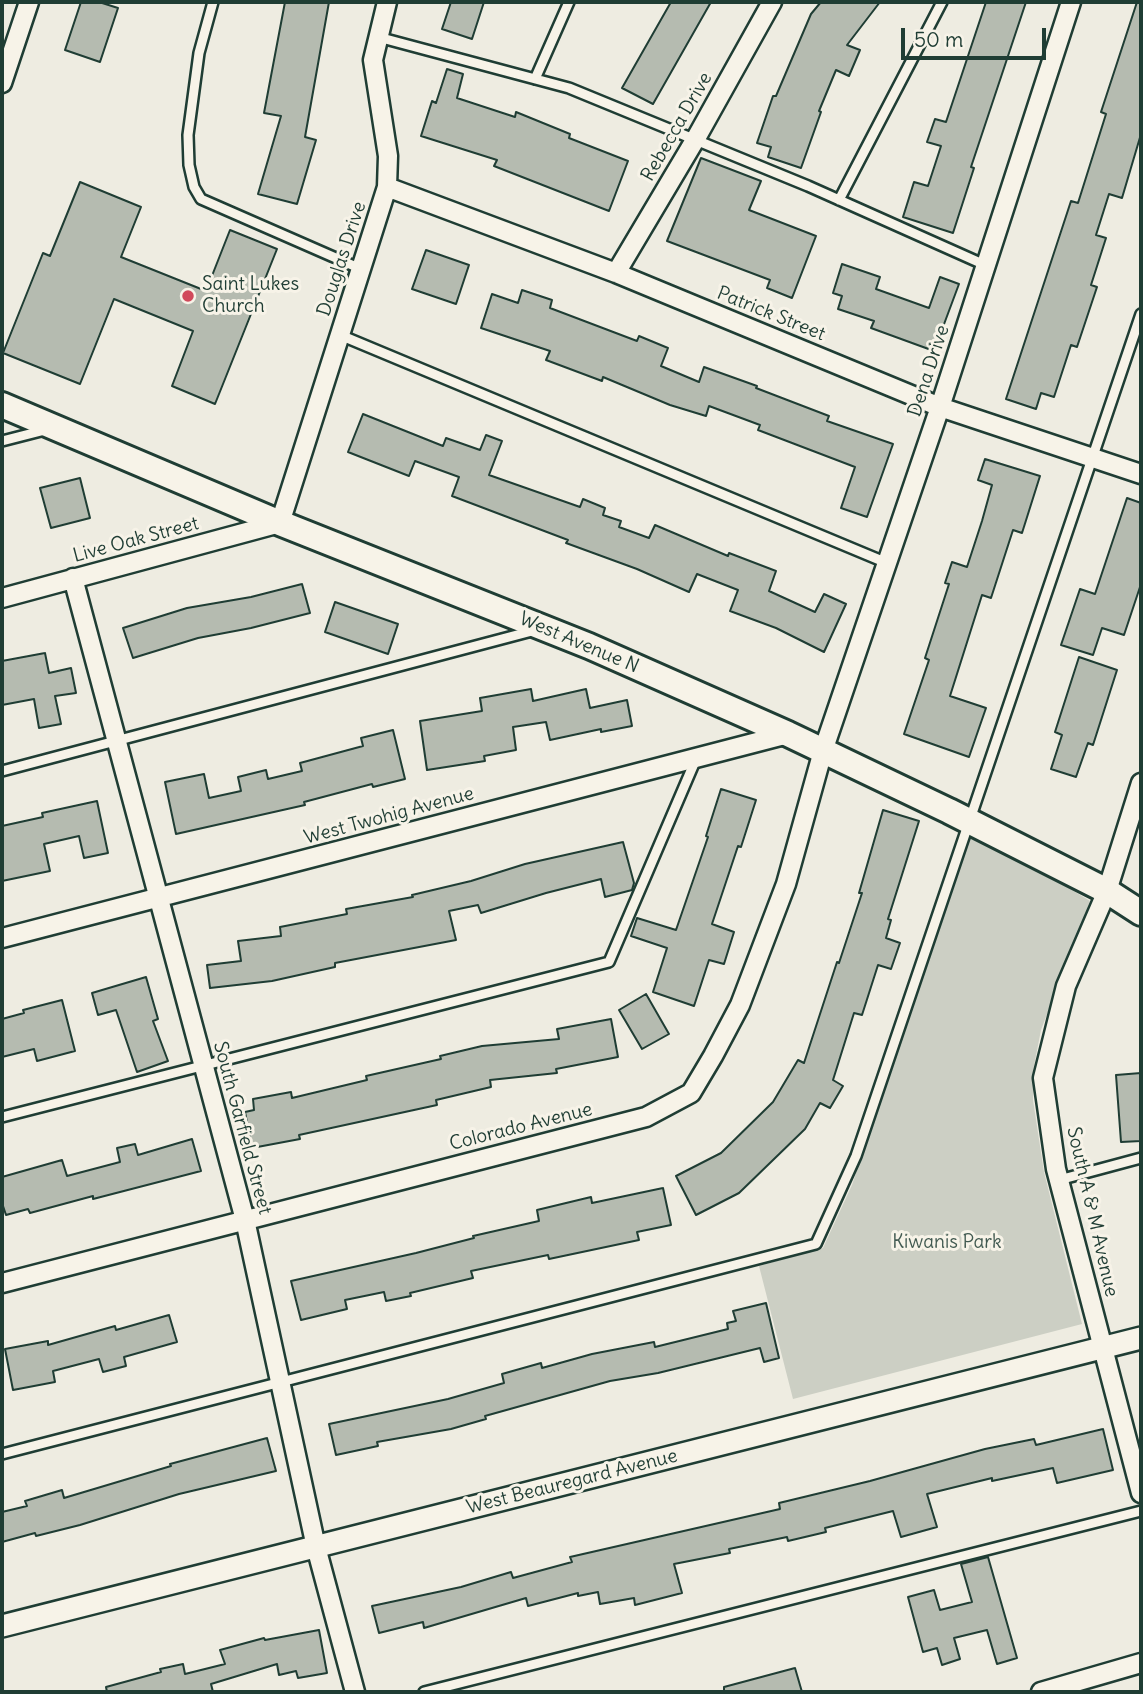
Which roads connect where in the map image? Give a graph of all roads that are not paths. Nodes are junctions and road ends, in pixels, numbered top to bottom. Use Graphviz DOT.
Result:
graph roads {
  1 [pos="29,2"];
  2 [pos="213,2"];
  3 [pos="387,2"];
  4 [pos="569,2"];
  5 [pos="772,2"];
  6 [pos="942,2"];
  7 [pos="1071,2"];
  8 [pos="378,37"];
  9 [pos="535,79"];
  10 [pos="2,83"];
  11 [pos="695,140"];
  12 [pos="387,187"];
  13 [pos="839,200"];
  14 [pos="985,265"];
  15 [pos="361,269"];
  16 [pos="616,272"];
  17 [pos="1141,314"];
  18 [pos="340,335"];
  19 [pos="2,405"];
  20 [pos="940,407"];
  21 [pos="57,427"];
  22 [pos="2,441"];
  23 [pos="1093,457"];
  24 [pos="1141,474"];
  25 [pos="280,523"];
  26 [pos="887,563"];
  27 [pos="73,578"];
  28 [pos="2,597"];
  29 [pos="544,628"];
  30 [pos="788,734"];
  31 [pos="117,742"];
  32 [pos="823,751"];
  33 [pos="697,758"];
  34 [pos="2,771"];
  35 [pos="1141,783"];
  36 [pos="970,822"];
  37 [pos="1107,891"];
  38 [pos="157,897"];
  39 [pos="1141,913"];
  40 [pos="2,938"];
  41 [pos="203,1065"];
  42 [pos="2,1117"];
  43 [pos="1141,1158"];
  44 [pos="1059,1180"];
  45 [pos="245,1220"];
  46 [pos="2,1283"];
  47 [pos="1141,1338"];
  48 [pos="1102,1348"];
  49 [pos="281,1382"];
  50 [pos="2,1454"];
  51 [pos="1141,1493"];
  52 [pos="1141,1511"];
  53 [pos="316,1547"];
  54 [pos="2,1626"];
  55 [pos="1141,1663"];
  56 [pos="355,1692"];
  57 [pos="425,1692"];
  58 [pos="1041,1692"];
  1 -- 10 [label="street"];
  2 -- 15 [label="lane"];
  3 -- 8 [label="street, Douglas Drive"];
  4 -- 9 [label="lane"];
  5 -- 11 [label="street, Rebecca Drive"];
  6 -- 13 [label="lane"];
  7 -- 14 [label="street, Dena Drive"];
  8 -- 9 [label="lane"];
  8 -- 12 [label="street, Douglas Drive"];
  9 -- 11 [label="lane"];
  11 -- 13 [label="lane"];
  11 -- 16 [label="street, Rebecca Drive"];
  12 -- 15 [label="street, Douglas Drive"];
  12 -- 16 [label="street, Patrick Street"];
  13 -- 14 [label="lane"];
  14 -- 20 [label="street, Dena Drive"];
  15 -- 18 [label="street, Douglas Drive"];
  16 -- 20 [label="street, Patrick Street"];
  17 -- 23 [label="lane"];
  18 -- 25 [label="street, Douglas Drive"];
  18 -- 26 [label="lane"];
  19 -- 21 [label="main road, West Avenue N"];
  20 -- 23 [label="street, Patrick Street"];
  20 -- 26 [label="street, Dena Drive"];
  21 -- 22 [label="lane"];
  21 -- 25 [label="main road, West Avenue N"];
  23 -- 24 [label="street, Patrick Street"];
  23 -- 36 [label="lane"];
  25 -- 27 [label="street, Live Oak Street"];
  25 -- 29 [label="main road, West Avenue N"];
  26 -- 32 [label="street, Dena Drive"];
  27 -- 28 [label="street, Live Oak Street"];
  27 -- 31 [label="street, South Garfield Street"];
  29 -- 30 [label="main road, West Avenue N"];
  29 -- 31 [label="lane"];
  30 -- 32 [label="main road, West Avenue N"];
  30 -- 33 [label="street, West Twohig Avenue"];
  31 -- 34 [label="lane"];
  31 -- 38 [label="street, South Garfield Street"];
  32 -- 36 [label="main road, West Avenue N"];
  32 -- 45 [label="street, Colorado Avenue"];
  33 -- 38 [label="street, West Twohig Avenue"];
  33 -- 41 [label="lane"];
  35 -- 37 [label="street, South A & M Avenue"];
  36 -- 37 [label="main road, West Avenue N"];
  36 -- 49 [label="lane"];
  37 -- 39 [label="main road, West Avenue N"];
  37 -- 44 [label="street, South A & M Avenue"];
  38 -- 40 [label="street, West Twohig Avenue"];
  38 -- 41 [label="street, South Garfield Street"];
  41 -- 42 [label="lane"];
  41 -- 45 [label="street, South Garfield Street"];
  43 -- 44 [label="lane"];
  44 -- 48 [label="street, South A & M Avenue"];
  45 -- 46 [label="street, Colorado Avenue"];
  45 -- 49 [label="street, South Garfield Street"];
  47 -- 48 [label="street, West Beauregard Avenue"];
  48 -- 51 [label="street, South A & M Avenue"];
  48 -- 53 [label="street, West Beauregard Avenue"];
  49 -- 50 [label="lane"];
  49 -- 53 [label="street, South Garfield Street"];
  52 -- 57 [label="lane"];
  53 -- 54 [label="street, West Beauregard Avenue"];
  53 -- 56 [label="street, South Garfield Street"];
  55 -- 58 [label="street"];
}
